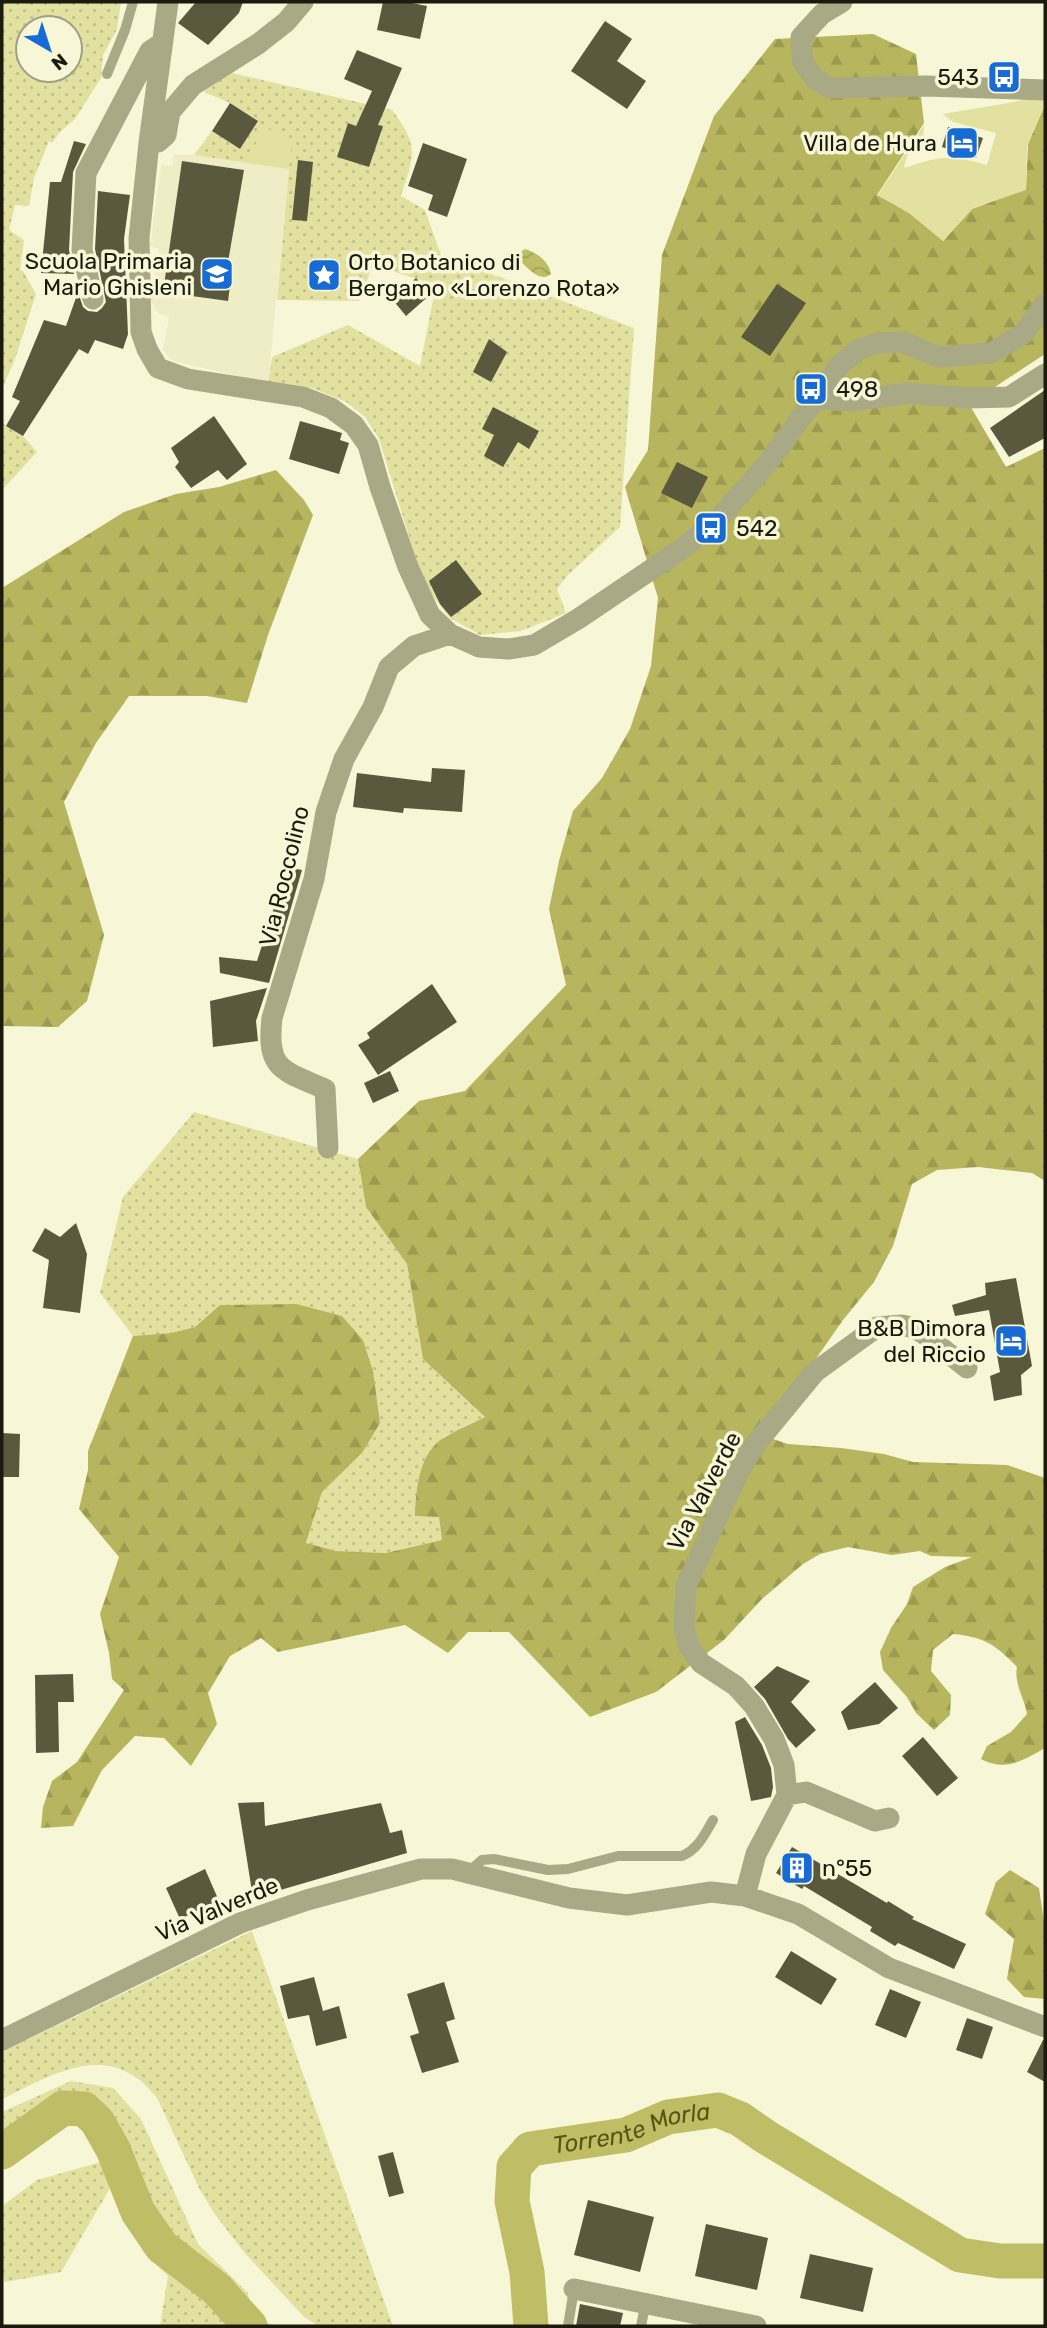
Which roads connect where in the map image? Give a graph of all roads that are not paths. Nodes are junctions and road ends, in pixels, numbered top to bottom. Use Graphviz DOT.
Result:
graph roads {
  1 [pos="133,2"];
  2 [pos="168,2"];
  3 [pos="303,2"];
  4 [pos="842,2"];
  5 [pos="162,43"];
  6 [pos="107,74"];
  7 [pos="1045,90"];
  8 [pos="149,143"];
  9 [pos="93,299"];
  10 [pos="1045,304"];
  11 [pos="1045,374"];
  12 [pos="814,399"];
  13 [pos="450,634"];
  14 [pos="328,1148"];
  15 [pos="967,1368"];
  16 [pos="787,1795"];
  17 [pos="889,1818"];
  18 [pos="713,1819"];
  19 [pos="467,1873"];
  20 [pos="745,1896"];
  21 [pos="1045,2027"];
  22 [pos="2,2040"];
  23 [pos="574,2289"];
  24 [pos="646,2302"];
  25 [pos="568,2326"];
  26 [pos="641,2326"];
  27 [pos="756,2326"];
  1 -- 6 [label="lane"];
  2 -- 5 [label="street"];
  3 -- 8 [label="street"];
  4 -- 7 [label="street"];
  5 -- 8 [label="street"];
  5 -- 9 [label="street"];
  8 -- 13 [label="street"];
  10 -- 12 [label="street"];
  11 -- 12 [label="street"];
  12 -- 13 [label="street"];
  13 -- 14 [label="street, Via Roccolino"];
  15 -- 16 [label="street, Via Valverde"];
  16 -- 17 [label="street"];
  16 -- 20 [label="street"];
  18 -- 19 [label="lane"];
  19 -- 20 [label="street, Via Valverde"];
  19 -- 22 [label="street, Via Valverde"];
  20 -- 21 [label="street, Via Valverde"];
  23 -- 24 [label="street"];
  23 -- 25 [label="lane"];
  24 -- 26 [label="lane"];
  24 -- 27 [label="street"];
}
